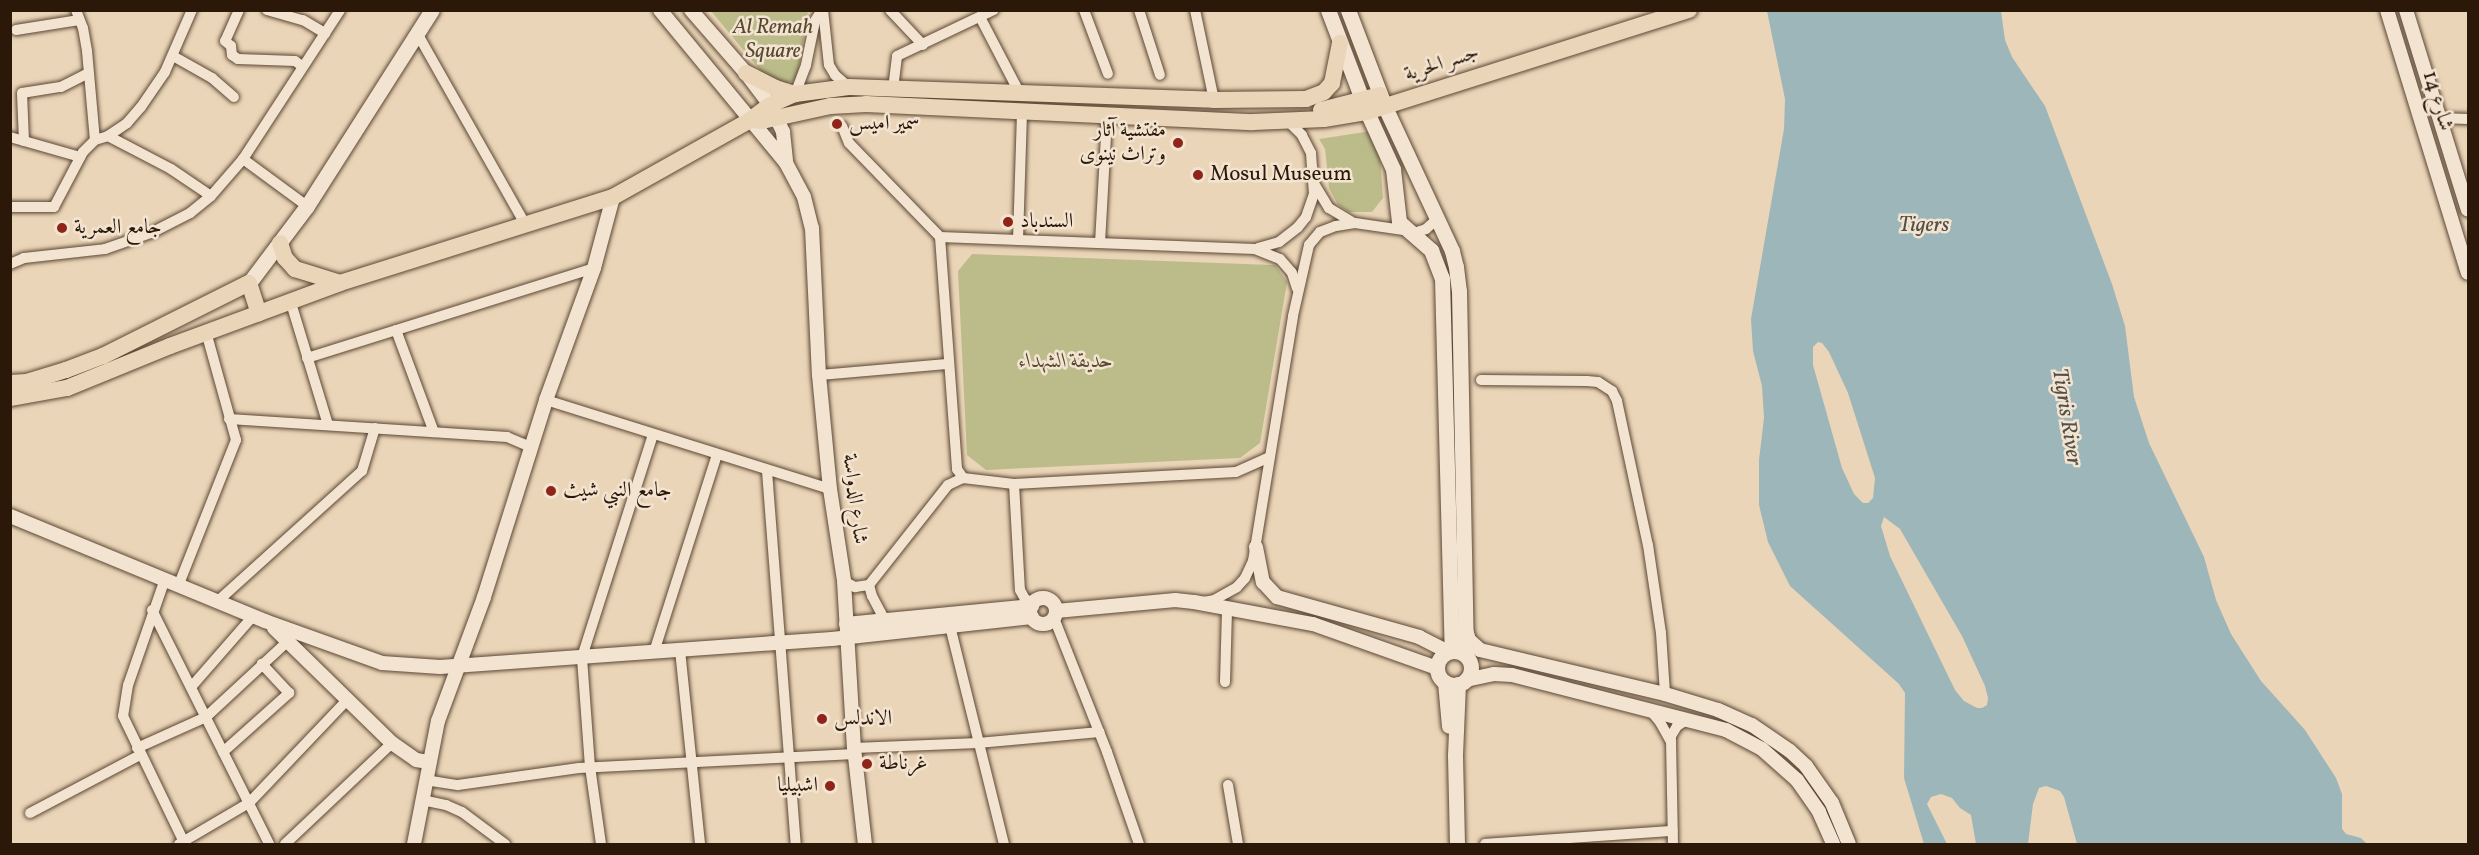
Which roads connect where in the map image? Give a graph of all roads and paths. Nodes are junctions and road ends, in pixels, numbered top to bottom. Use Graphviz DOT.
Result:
graph roads {
  1 [pos="192,10"];
  2 [pos="238,10"];
  3 [pos="267,10"];
  4 [pos="340,10"];
  5 [pos="432,10"];
  6 [pos="660,10"];
  7 [pos="691,10"];
  8 [pos="823,10"];
  9 [pos="890,10"];
  10 [pos="994,10"];
  11 [pos="1084,10"];
  12 [pos="1139,10"];
  13 [pos="1195,10"];
  14 [pos="1328,10"];
  15 [pos="1348,10"];
  16 [pos="1689,10"];
  17 [pos="2387,10"];
  18 [pos="2406,10"];
  19 [pos="77,15"];
  20 [pos="980,17"];
  21 [pos="16,30"];
  22 [pos="325,33"];
  23 [pos="417,33"];
  24 [pos="1340,43"];
  25 [pos="923,45"];
  26 [pos="173,56"];
  27 [pos="302,66"];
  28 [pos="89,73"];
  29 [pos="746,73"];
  30 [pos="1108,74"];
  31 [pos="1160,75"];
  32 [pos="849,87"];
  33 [pos="893,89"];
  34 [pos="1019,92"];
  35 [pos="795,94"];
  36 [pos="234,97"];
  37 [pos="1214,100"];
  38 [pos="1382,101"];
  39 [pos="1364,106"];
  40 [pos="774,111"];
  41 [pos="1022,111"];
  42 [pos="1107,116"];
  43 [pos="2440,118"];
  44 [pos="2469,119"];
  45 [pos="750,120"];
  46 [pos="1296,121"];
  47 [pos="842,126"];
  48 [pos="108,136"];
  49 [pos="10,137"];
  50 [pos="95,140"];
  51 [pos="24,141"];
  52 [pos="80,157"];
  53 [pos="243,159"];
  54 [pos="786,163"];
  55 [pos="1314,182"];
  56 [pos="211,196"];
  57 [pos="613,197"];
  58 [pos="307,206"];
  59 [pos="10,207"];
  60 [pos="2469,210"];
  61 [pos="1437,219"];
  62 [pos="1355,223"];
  63 [pos="526,226"];
  64 [pos="1407,231"];
  65 [pos="940,237"];
  66 [pos="1018,240"];
  67 [pos="280,243"];
  68 [pos="1100,243"];
  69 [pos="1255,249"];
  70 [pos="10,264"];
  71 [pos="594,268"];
  72 [pos="2469,273"];
  73 [pos="249,283"];
  74 [pos="340,284"];
  75 [pos="1298,290"];
  76 [pos="291,303"];
  77 [pos="259,313"];
  78 [pos="396,330"];
  79 [pos="206,332"];
  80 [pos="307,358"];
  81 [pos="948,364"];
  82 [pos="819,375"];
  83 [pos="1481,380"];
  84 [pos="10,383"];
  85 [pos="10,398"];
  86 [pos="546,400"];
  87 [pos="229,419"];
  88 [pos="328,425"];
  89 [pos="375,428"];
  90 [pos="434,432"];
  91 [pos="653,435"];
  92 [pos="531,447"];
  93 [pos="717,454"];
  94 [pos="1269,457"];
  95 [pos="767,471"];
  96 [pos="963,478"];
  97 [pos="1014,484"];
  98 [pos="830,489"];
  99 [pos="10,516"];
  100 [pos="1256,547"];
  101 [pos="165,579"];
  102 [pos="844,581"];
  103 [pos="179,584"];
  104 [pos="869,585"];
  105 [pos="219,600"];
  106 [pos="1194,602"];
  107 [pos="1032,609"];
  108 [pos="1227,609"];
  109 [pos="152,610"];
  110 [pos="1055,614"];
  111 [pos="259,618"];
  112 [pos="885,620"];
  113 [pos="950,626"];
  114 [pos="1466,630"];
  115 [pos="846,631"];
  116 [pos="288,641"];
  117 [pos="782,642"];
  118 [pos="680,650"];
  119 [pos="654,652"];
  120 [pos="1456,653"];
  121 [pos="582,657"];
  122 [pos="262,664"];
  123 [pos="460,666"];
  124 [pos="1437,668"];
  125 [pos="1562,670"];
  126 [pos="1225,682"];
  127 [pos="1456,682"];
  128 [pos="192,686"];
  129 [pos="1559,686"];
  130 [pos="1665,694"];
  131 [pos="346,701"];
  132 [pos="1648,709"];
  133 [pos="1718,711"];
  134 [pos="206,717"];
  135 [pos="1688,718"];
  136 [pos="1713,726"];
  137 [pos="1100,732"];
  138 [pos="978,742"];
  139 [pos="1671,742"];
  140 [pos="392,743"];
  141 [pos="855,751"];
  142 [pos="139,752"];
  143 [pos="223,752"];
  144 [pos="788,757"];
  145 [pos="429,762"];
  146 [pos="689,762"];
  147 [pos="590,767"];
  148 [pos="426,779"];
  149 [pos="1228,785"];
  150 [pos="422,800"];
  151 [pos="249,803"];
  152 [pos="30,813"];
  153 [pos="1673,831"];
  154 [pos="182,843"];
  155 [pos="269,844"];
  156 [pos="285,844"];
  157 [pos="414,844"];
  158 [pos="505,844"];
  159 [pos="601,844"];
  160 [pos="700,844"];
  161 [pos="796,844"];
  162 [pos="865,844"];
  163 [pos="1004,844"];
  164 [pos="1139,844"];
  165 [pos="1238,844"];
  166 [pos="1457,844"];
  167 [pos="1485,844"];
  168 [pos="1673,844"];
  169 [pos="1833,844"];
  170 [pos="1849,844"];
  1 -- 26 [label="street"];
  2 -- 27 [label="street"];
  3 -- 22 [label="street"];
  4 -- 22 [label="street"];
  5 -- 23 [label="main road"];
  6 -- 45 [label="street, شارع الدواسة"];
  7 -- 29 [label="street"];
  8 -- 32 [label="street"];
  8 -- 35 [label="street"];
  9 -- 25 [label="street"];
  10 -- 20 [label="street"];
  11 -- 30 [label="street"];
  12 -- 31 [label="street"];
  13 -- 37 [label="street"];
  14 -- 24 [label="main road"];
  15 -- 38 [label="main road"];
  16 -- 38 [label="main road, جسر الحرية"];
  17 -- 72 [label="street, شارع 14"];
  18 -- 43 [label="street, شارع 14"];
  19 -- 21 [label="street"];
  19 -- 28 [label="street"];
  20 -- 25 [label="street"];
  20 -- 34 [label="street"];
  22 -- 27 [label="street"];
  23 -- 58 [label="main road"];
  23 -- 63 [label="street"];
  24 -- 37 [label="main road"];
  24 -- 39 [label="main road"];
  25 -- 33 [label="street"];
  26 -- 36 [label="street"];
  26 -- 48 [label="street"];
  27 -- 53 [label="street"];
  28 -- 50 [label="street"];
  28 -- 51 [label="street"];
  29 -- 35 [label="main road"];
  29 -- 40 [label="street"];
  32 -- 33 [label="main road"];
  32 -- 35 [label="main road"];
  33 -- 34 [label="main road"];
  34 -- 37 [label="main road"];
  35 -- 40 [label="main road"];
  38 -- 39 [label="main road, جسر الحرية"];
  38 -- 61 [label="main road"];
  39 -- 46 [label="main road, جسر الحرية"];
  39 -- 64 [label="main road"];
  40 -- 41 [label="main road"];
  40 -- 45 [label="main road"];
  40 -- 54 [label="street, شارع الدواسة"];
  41 -- 42 [label="main road"];
  41 -- 66 [label="street"];
  42 -- 46 [label="main road"];
  42 -- 68 [label="street"];
  43 -- 44 [label="street"];
  43 -- 60 [label="street, شارع 14"];
  45 -- 54 [label="street, شارع الدواسة"];
  45 -- 57 [label="main road"];
  46 -- 55 [label="street"];
  47 -- 65 [label="street"];
  48 -- 50 [label="street"];
  48 -- 56 [label="street"];
  49 -- 51 [label="street"];
  50 -- 52 [label="street"];
  51 -- 52 [label="street"];
  52 -- 59 [label="street"];
  53 -- 56 [label="street"];
  53 -- 58 [label="street"];
  54 -- 82 [label="street, شارع الدواسة"];
  55 -- 62 [label="street"];
  55 -- 69 [label="street"];
  56 -- 70 [label="street"];
  57 -- 63 [label="main road"];
  57 -- 71 [label="street"];
  58 -- 67 [label="main road"];
  61 -- 64 [label="street"];
  61 -- 114 [label="main road"];
  62 -- 64 [label="street"];
  62 -- 75 [label="street"];
  63 -- 74 [label="main road"];
  64 -- 120 [label="main road"];
  65 -- 66 [label="street"];
  65 -- 81 [label="street"];
  66 -- 68 [label="street"];
  67 -- 73 [label="main road"];
  67 -- 74 [label="main road"];
  68 -- 69 [label="street"];
  69 -- 75 [label="street"];
  71 -- 78 [label="street"];
  71 -- 86 [label="street"];
  73 -- 77 [label="main road"];
  73 -- 84 [label="main road"];
  74 -- 76 [label="main road"];
  75 -- 94 [label="street"];
  76 -- 77 [label="main road"];
  76 -- 80 [label="street"];
  77 -- 79 [label="main road"];
  78 -- 80 [label="street"];
  78 -- 90 [label="street"];
  79 -- 85 [label="main road"];
  79 -- 87 [label="street"];
  80 -- 88 [label="street"];
  81 -- 82 [label="street"];
  81 -- 96 [label="street"];
  82 -- 98 [label="street, شارع الدواسة"];
  83 -- 130 [label="street"];
  86 -- 91 [label="street"];
  86 -- 92 [label="street"];
  87 -- 88 [label="street"];
  87 -- 103 [label="street"];
  88 -- 89 [label="street"];
  89 -- 90 [label="street"];
  89 -- 105 [label="street"];
  90 -- 92 [label="street"];
  91 -- 93 [label="street"];
  91 -- 121 [label="street"];
  92 -- 123 [label="street"];
  93 -- 95 [label="street"];
  93 -- 119 [label="street"];
  94 -- 97 [label="street"];
  94 -- 100 [label="street"];
  95 -- 98 [label="street"];
  95 -- 117 [label="street"];
  96 -- 97 [label="street"];
  96 -- 104 [label="street"];
  97 -- 107 [label="street"];
  98 -- 102 [label="street, شارع الدواسة"];
  99 -- 101 [label="street"];
  100 -- 106 [label="street"];
  100 -- 120 [label="street"];
  101 -- 103 [label="street"];
  101 -- 109 [label="street"];
  102 -- 104 [label="street"];
  102 -- 115 [label="street, شارع الدواسة"];
  103 -- 105 [label="street"];
  104 -- 112 [label="street"];
  105 -- 111 [label="street"];
  106 -- 108 [label="street"];
  106 -- 110 [label="street"];
  107 -- 110 [label="street"];
  107 -- 110 [label="street"];
  107 -- 112 [label="street"];
  107 -- 113 [label="street"];
  108 -- 124 [label="street"];
  108 -- 126 [label="street"];
  109 -- 128 [label="street"];
  109 -- 142 [label="street"];
  110 -- 137 [label="street"];
  111 -- 116 [label="street"];
  111 -- 123 [label="street"];
  111 -- 128 [label="street"];
  112 -- 115 [label="street"];
  113 -- 115 [label="street"];
  113 -- 138 [label="street"];
  114 -- 120 [label="main road"];
  114 -- 125 [label="street"];
  115 -- 117 [label="street"];
  115 -- 141 [label="street, شارع الدواسة"];
  116 -- 122 [label="street"];
  116 -- 131 [label="street"];
  117 -- 118 [label="street"];
  117 -- 144 [label="street"];
  118 -- 119 [label="street"];
  118 -- 146 [label="street"];
  119 -- 121 [label="street"];
  120 -- 124 [label="main road"];
  120 -- 127 [label="main road"];
  121 -- 123 [label="street"];
  121 -- 147 [label="street"];
  122 -- 134 [label="street"];
  122 -- 143 [label="street"];
  123 -- 145 [label="street"];
  124 -- 127 [label="main road"];
  125 -- 129 [label="street"];
  125 -- 130 [label="street"];
  127 -- 129 [label="street"];
  127 -- 166 [label="main road"];
  128 -- 134 [label="street"];
  129 -- 132 [label="street"];
  130 -- 133 [label="street"];
  131 -- 140 [label="street"];
  131 -- 151 [label="street"];
  132 -- 135 [label="street"];
  132 -- 139 [label="street"];
  133 -- 136 [label="street"];
  133 -- 170 [label="street"];
  134 -- 142 [label="street"];
  134 -- 143 [label="street"];
  135 -- 136 [label="street"];
  135 -- 139 [label="street"];
  136 -- 169 [label="street"];
  137 -- 138 [label="street"];
  137 -- 164 [label="street"];
  138 -- 141 [label="street"];
  138 -- 163 [label="street"];
  139 -- 153 [label="street"];
  140 -- 145 [label="street"];
  140 -- 156 [label="street"];
  141 -- 144 [label="street"];
  141 -- 162 [label="street, شارع الدواسة"];
  142 -- 152 [label="street"];
  142 -- 154 [label="street"];
  143 -- 151 [label="street"];
  144 -- 146 [label="street"];
  144 -- 161 [label="street"];
  145 -- 148 [label="street"];
  146 -- 147 [label="street"];
  146 -- 160 [label="street"];
  147 -- 148 [label="street"];
  147 -- 159 [label="street"];
  148 -- 150 [label="street"];
  149 -- 165 [label="street"];
  150 -- 157 [label="street"];
  150 -- 158 [label="street"];
  151 -- 154 [label="street"];
  151 -- 155 [label="street"];
  153 -- 167 [label="street"];
  153 -- 168 [label="street"];
}
